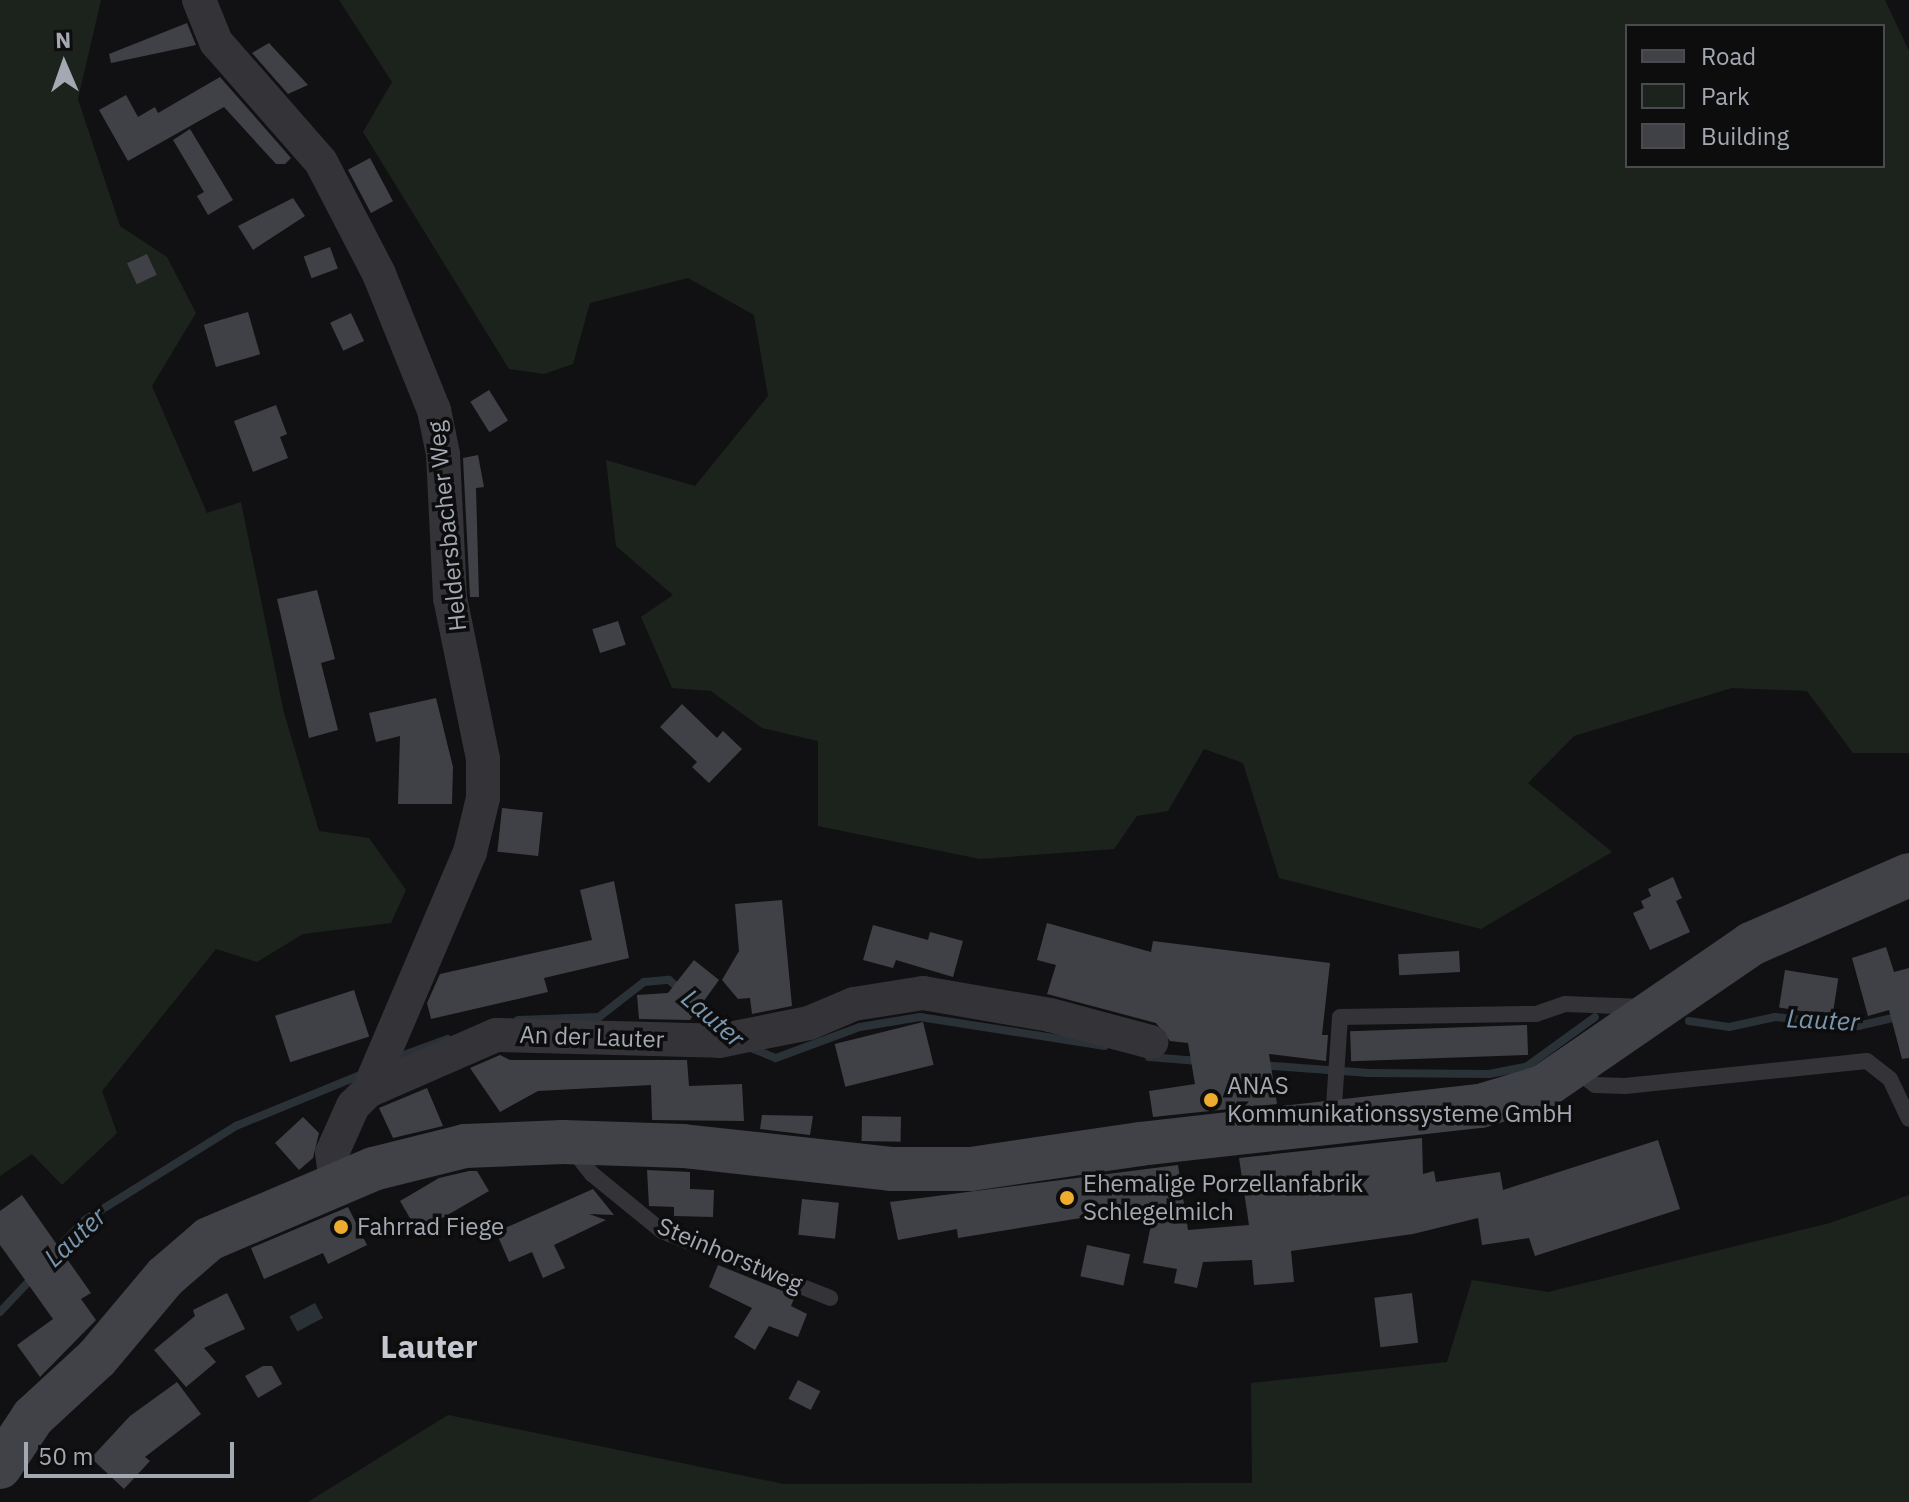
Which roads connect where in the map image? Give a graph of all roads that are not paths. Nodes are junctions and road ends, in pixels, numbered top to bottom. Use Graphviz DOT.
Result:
graph roads {
  1 [pos="199,0"];
  2 [pos="1909,875"];
  3 [pos="1658,1007"];
  4 [pos="1151,1042"];
  5 [pos="1573,1068"];
  6 [pos="368,1091"];
  7 [pos="1334,1106"];
  8 [pos="1909,1119"];
  9 [pos="563,1142"];
  10 [pos="336,1181"];
  11 [pos="830,1298"];
  12 [pos="0,1467"];
  1 -- 6 [label="street, Heldersbacher Weg"];
  2 -- 3 [label="street"];
  3 -- 5 [label="street"];
  3 -- 7 [label="lane"];
  4 -- 6 [label="street, An der Lauter"];
  5 -- 7 [label="street"];
  5 -- 8 [label="lane"];
  6 -- 10 [label="street, Heldersbacher Weg"];
  7 -- 9 [label="street"];
  9 -- 10 [label="street"];
  9 -- 11 [label="lane, Steinhorstweg"];
  10 -- 12 [label="street"];
}
